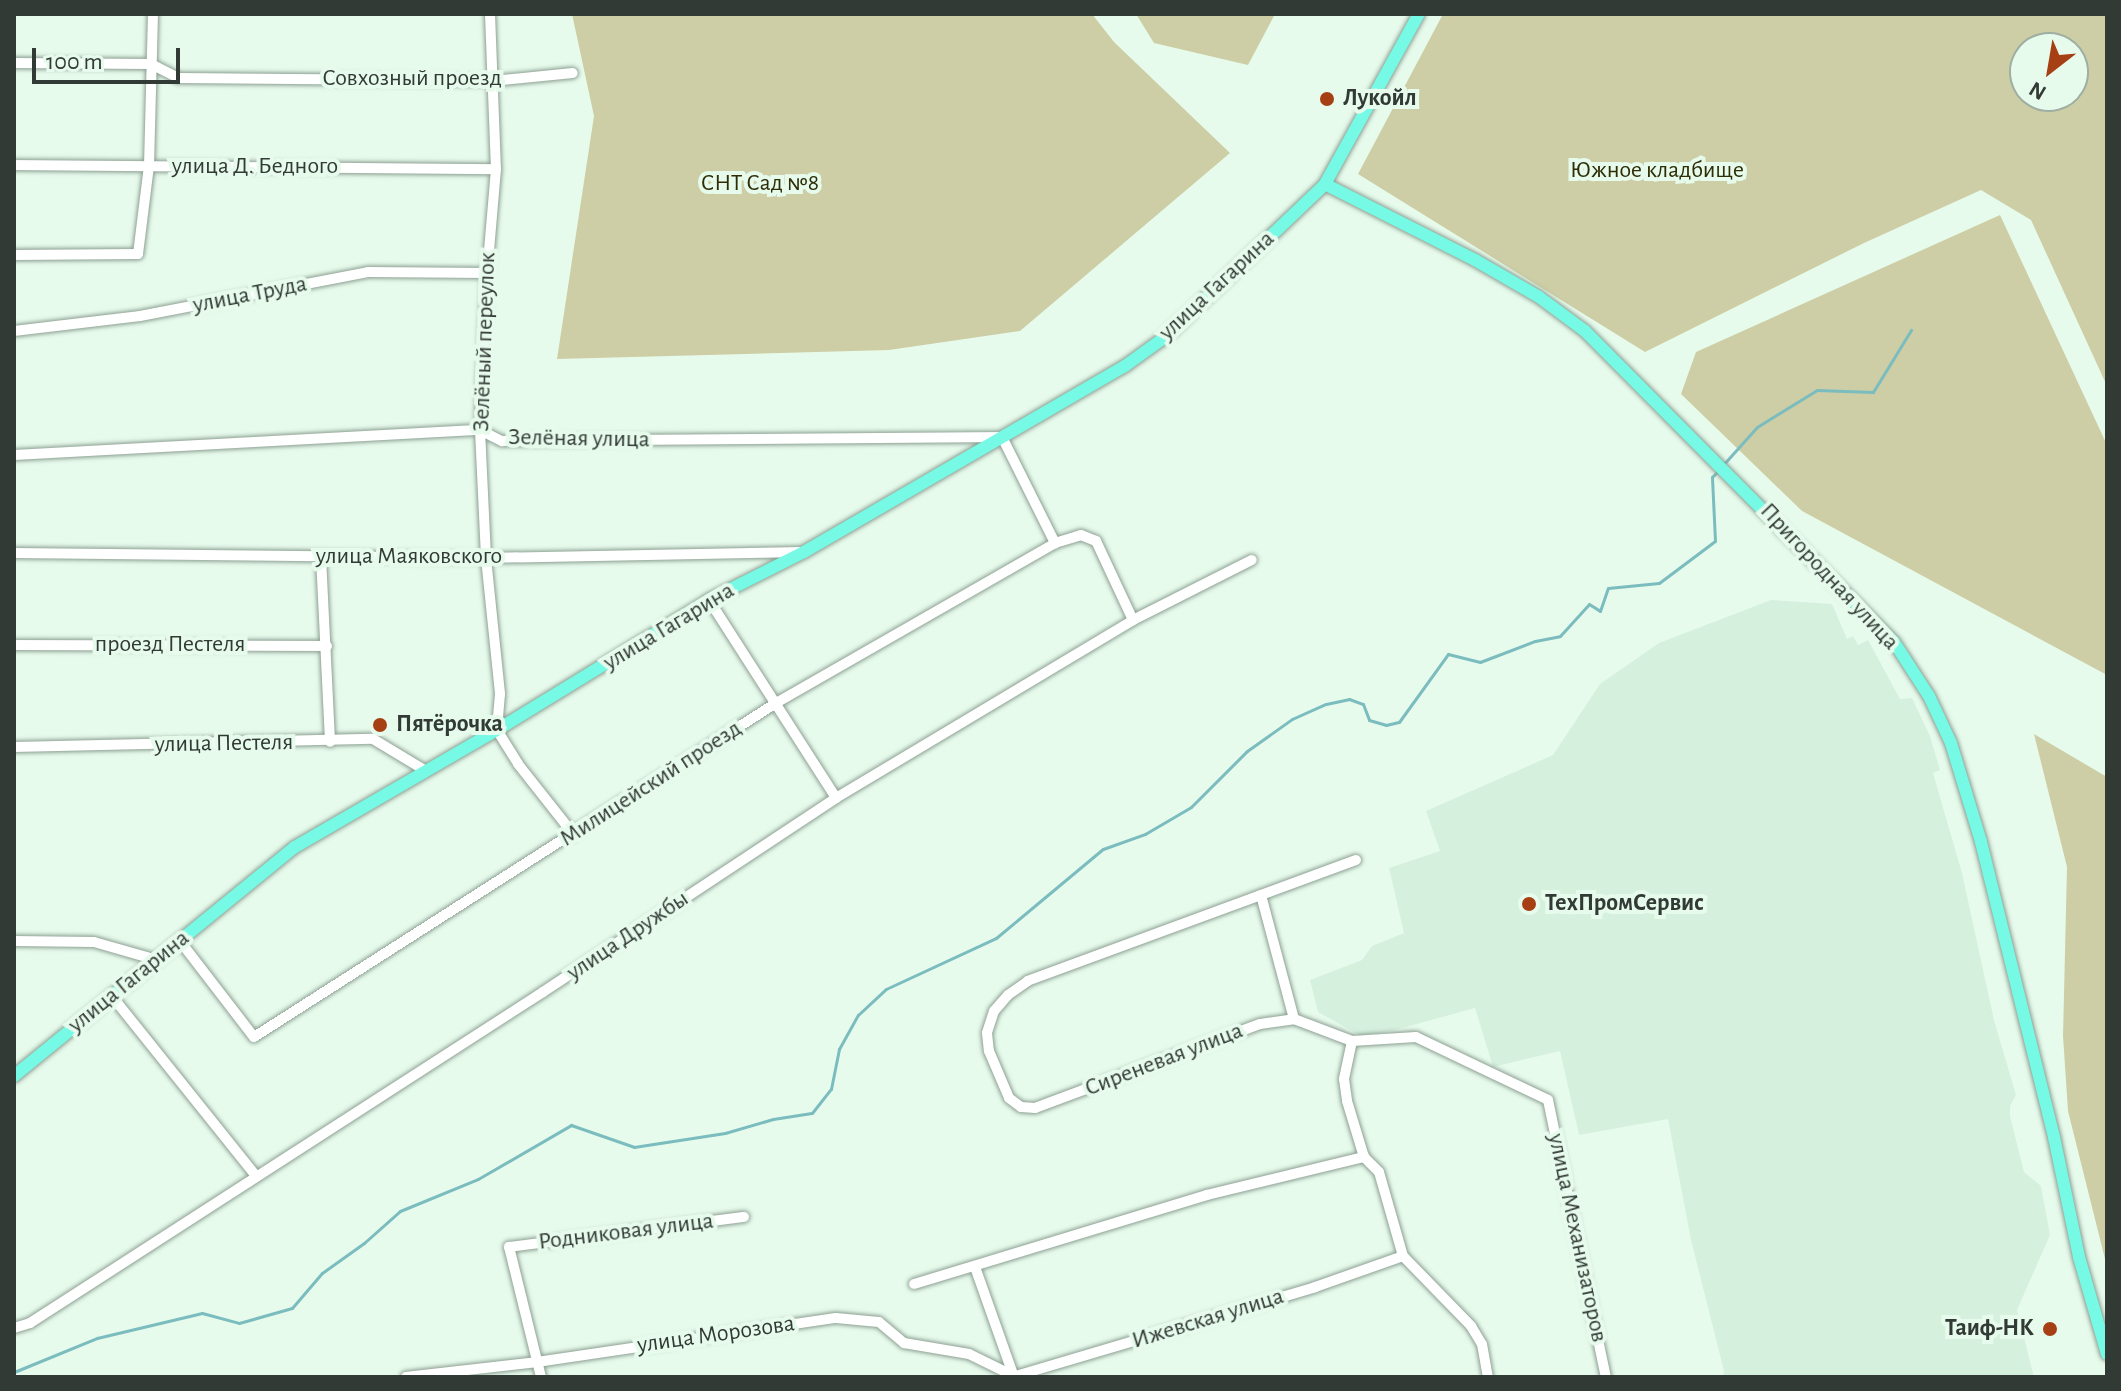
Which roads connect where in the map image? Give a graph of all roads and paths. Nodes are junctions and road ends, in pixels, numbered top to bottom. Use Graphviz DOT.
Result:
graph roads {
  1 [pos="153,14"];
  2 [pos="490,14"];
  3 [pos="1419,14"];
  4 [pos="14,63"];
  5 [pos="151,64"];
  6 [pos="573,73"];
  7 [pos="492,81"];
  8 [pos="14,165"];
  9 [pos="149,166"];
  10 [pos="496,169"];
  11 [pos="1325,184"];
  12 [pos="14,255"];
  13 [pos="487,273"];
  14 [pos="14,331"];
  15 [pos="480,430"];
  16 [pos="1002,437"];
  17 [pos="14,455"];
  18 [pos="1055,543"];
  19 [pos="804,552"];
  20 [pos="14,553"];
  21 [pos="321,557"];
  22 [pos="486,558"];
  23 [pos="1252,560"];
  24 [pos="709,600"];
  25 [pos="1133,620"];
  26 [pos="14,645"];
  27 [pos="327,646"];
  28 [pos="776,703"];
  29 [pos="497,730"];
  30 [pos="330,742"];
  31 [pos="14,747"];
  32 [pos="426,771"];
  33 [pos="836,798"];
  34 [pos="574,835"];
  35 [pos="1356,860"];
  36 [pos="1261,895"];
  37 [pos="14,941"];
  38 [pos="180,941"];
  39 [pos="157,960"];
  40 [pos="111,995"];
  41 [pos="1294,1019"];
  42 [pos="1352,1041"];
  43 [pos="14,1076"];
  44 [pos="1364,1157"];
  45 [pos="255,1175"];
  46 [pos="744,1217"];
  47 [pos="1403,1256"];
  48 [pos="975,1267"];
  49 [pos="914,1284"];
  50 [pos="14,1328"];
  51 [pos="2107,1354"];
  52 [pos="537,1362"];
  53 [pos="406,1377"];
  54 [pos="541,1377"];
  55 [pos="1013,1377"];
  56 [pos="1488,1377"];
  57 [pos="1606,1377"];
  1 -- 5 [label="street"];
  2 -- 7 [label="street, Зелёный переулок"];
  3 -- 11 [label="main road, улица Гагарина"];
  4 -- 5 [label="street, Совхозный проезд"];
  5 -- 7 [label="street, Совхозный проезд"];
  5 -- 9 [label="street"];
  6 -- 7 [label="street, Совхозный проезд"];
  7 -- 10 [label="street, Зелёный переулок"];
  8 -- 9 [label="street, улица Д. Бедного"];
  9 -- 10 [label="street, улица Д. Бедного"];
  9 -- 12 [label="street"];
  10 -- 13 [label="street, Зелёный переулок"];
  11 -- 16 [label="main road, улица Гагарина"];
  11 -- 51 [label="main road, Пригородная улица"];
  13 -- 14 [label="street, улица Труда"];
  13 -- 15 [label="street, Зелёный переулок"];
  15 -- 16 [label="street, Зелёная улица"];
  15 -- 17 [label="street, Зелёная улица"];
  15 -- 22 [label="street, Зелёный переулок"];
  16 -- 18 [label="street"];
  16 -- 19 [label="main road, улица Гагарина"];
  18 -- 25 [label="street"];
  18 -- 28 [label="street, Милицейский проезд"];
  19 -- 22 [label="street, улица Маяковского"];
  19 -- 24 [label="main road, улица Гагарина"];
  20 -- 21 [label="street, улица Маяковского"];
  21 -- 22 [label="street, улица Маяковского"];
  21 -- 27 [label="street"];
  22 -- 29 [label="street, Зелёный переулок"];
  23 -- 25 [label="street, улица Дружбы"];
  24 -- 28 [label="street"];
  24 -- 29 [label="main road, улица Гагарина"];
  25 -- 33 [label="street, улица Дружбы"];
  26 -- 27 [label="street, проезд Пестеля"];
  27 -- 30 [label="street"];
  28 -- 33 [label="street"];
  28 -- 34 [label="street, Милицейский проезд"];
  29 -- 32 [label="main road, улица Гагарина"];
  29 -- 34 [label="street"];
  30 -- 31 [label="street, улица Пестеля"];
  30 -- 32 [label="street, улица Пестеля"];
  32 -- 38 [label="main road, улица Гагарина"];
  33 -- 45 [label="street, улица Дружбы"];
  34 -- 38 [label="street, Милицейский проезд"];
  35 -- 36 [label="street"];
  36 -- 41 [label="street"];
  36 -- 41 [label="street, Сиреневая улица"];
  37 -- 39 [label="street"];
  38 -- 39 [label="main road, улица Гагарина"];
  39 -- 40 [label="main road, улица Гагарина"];
  40 -- 43 [label="main road, улица Гагарина"];
  40 -- 45 [label="street"];
  41 -- 42 [label="street"];
  42 -- 44 [label="street"];
  42 -- 57 [label="street, улица Механизаторов"];
  44 -- 47 [label="street"];
  44 -- 48 [label="street"];
  45 -- 50 [label="street, улица Дружбы"];
  46 -- 52 [label="street, Родниковая улица"];
  47 -- 55 [label="street, Ижевская улица"];
  47 -- 56 [label="street"];
  48 -- 49 [label="street"];
  48 -- 55 [label="street"];
  52 -- 53 [label="street, улица Морозова"];
  52 -- 54 [label="street"];
  52 -- 55 [label="street, улица Морозова"];
}
